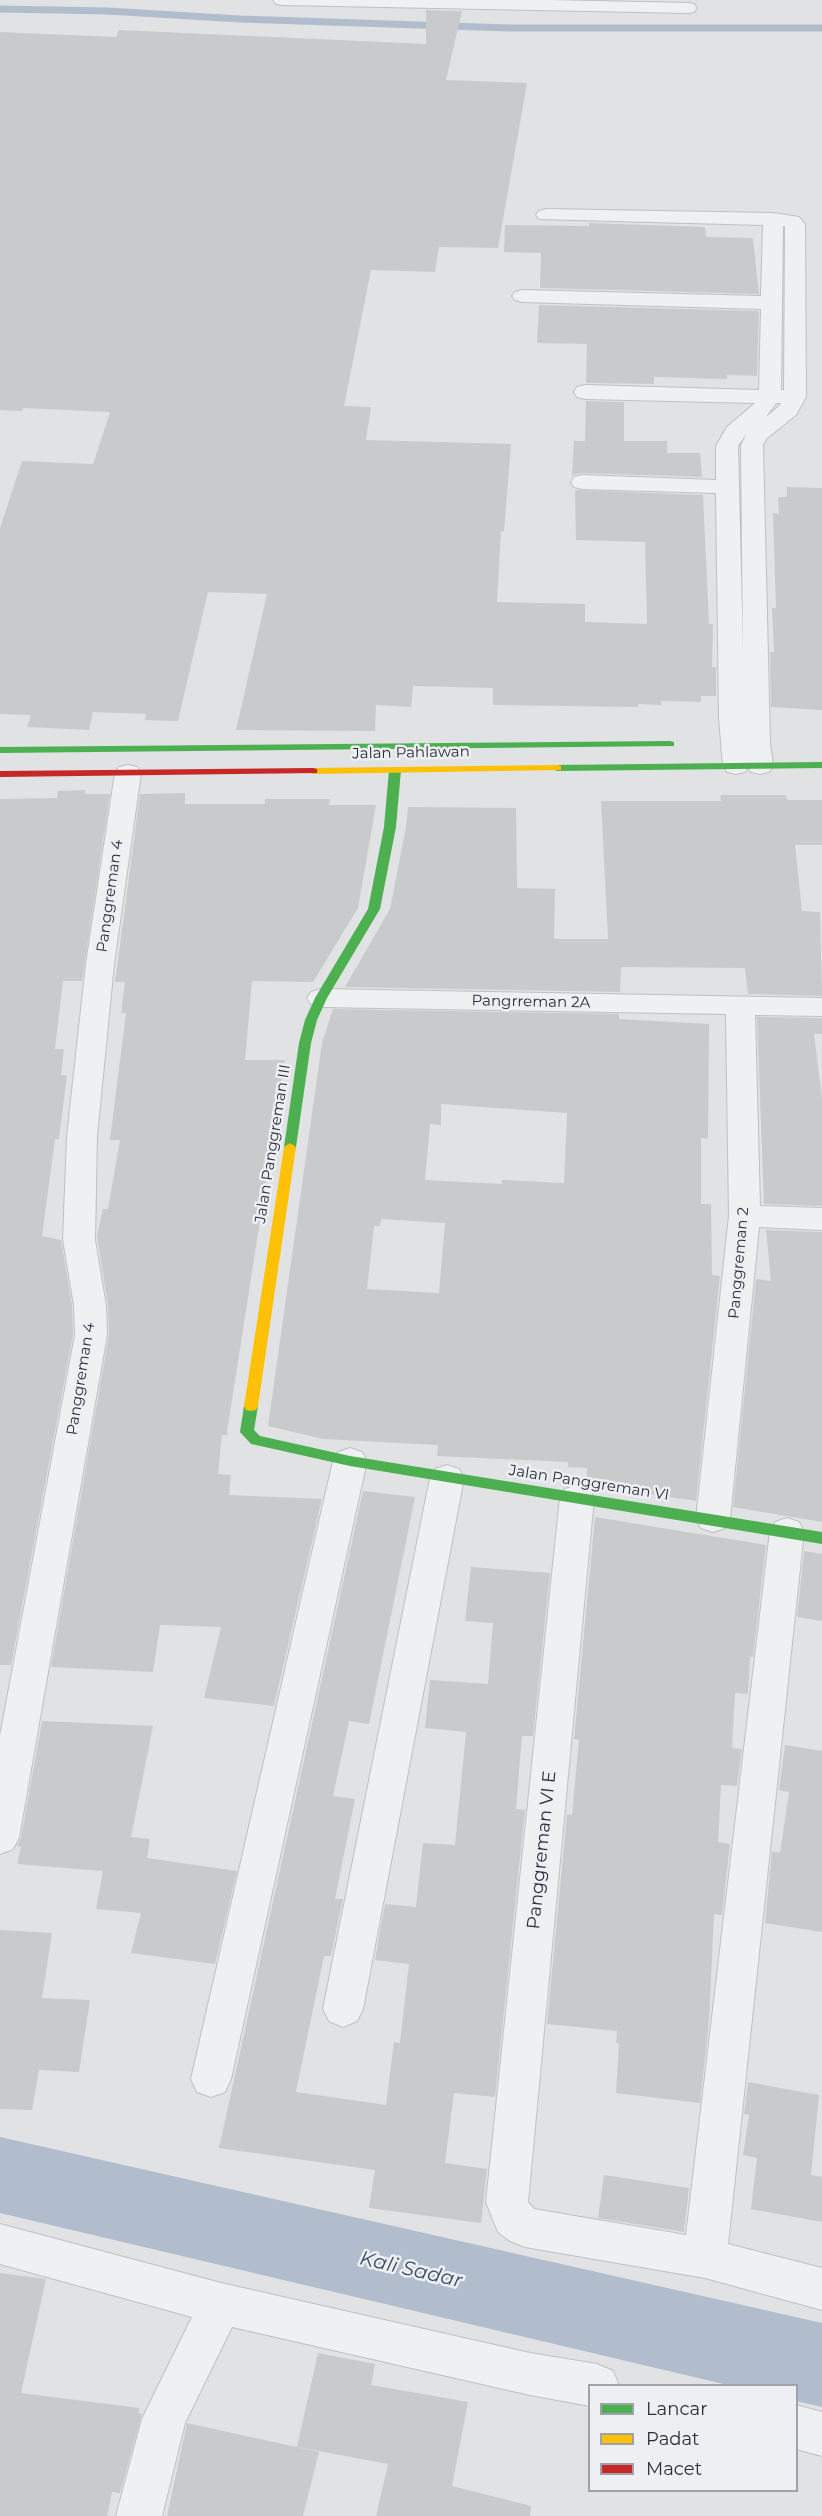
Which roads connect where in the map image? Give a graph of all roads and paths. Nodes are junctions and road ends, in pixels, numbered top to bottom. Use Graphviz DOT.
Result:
graph roads {
  1 [pos="282,0"];
  2 [pos="425,2"];
  3 [pos="688,8"];
  4 [pos="546,215"];
  5 [pos="773,219"];
  6 [pos="522,296"];
  7 [pos="772,303"];
  8 [pos="585,392"];
  9 [pos="770,396"];
  10 [pos="795,397"];
  11 [pos="582,482"];
  12 [pos="727,487"];
  13 [pos="745,743"];
  14 [pos="686,744"];
  15 [pos="204,748"];
  16 [pos="0,750"];
  17 [pos="822,765"];
  18 [pos="736,766"];
  19 [pos="760,766"];
  20 [pos="395,770"];
  21 [pos="200,772"];
  22 [pos="128,773"];
  23 [pos="0,774"];
  24 [pos="321,998"];
  25 [pos="740,1006"];
  26 [pos="822,1007"];
  27 [pos="745,1216"];
  28 [pos="822,1219"];
  29 [pos="350,1461"];
  30 [pos="447,1478"];
  31 [pos="577,1498"];
  32 [pos="713,1519"];
  33 [pos="804,1534"];
  34 [pos="0,1838"];
  35 [pos="343,2009"];
  36 [pos="211,2079"];
  37 [pos="0,2244"];
  38 [pos="705,2258"];
  39 [pos="822,2289"];
  40 [pos="221,2304"];
  41 [pos="591,2384"];
  42 [pos="798,2428"];
  43 [pos="822,2434"];
  44 [pos="139,2516"];
  1 -- 2 [label="street"];
  2 -- 3 [label="street"];
  4 -- 5 [label="street"];
  5 -- 7 [label="street"];
  5 -- 10 [label="street"];
  6 -- 7 [label="street"];
  7 -- 9 [label="street"];
  8 -- 9 [label="street"];
  9 -- 10 [label="street"];
  9 -- 12 [label="street"];
  10 -- 13 [label="street"];
  11 -- 12 [label="street"];
  12 -- 13 [label="street"];
  13 -- 18 [label="street"];
  13 -- 19 [label="street"];
  14 -- 15 [label="main road, Jalan Pahlawan"];
  15 -- 16 [label="main road, Jalan Pahlawan"];
  15 -- 21 [label="main road"];
  17 -- 19 [label="main road, Jalan Pahlawan"];
  18 -- 19 [label="main road, Jalan Pahlawan"];
  18 -- 20 [label="main road, Jalan Pahlawan"];
  20 -- 21 [label="main road, Jalan Pahlawan"];
  20 -- 24 [label="main road, Jalan Panggreman III"];
  21 -- 22 [label="main road, Jalan Pahlawan"];
  22 -- 23 [label="main road, Jalan Pahlawan"];
  22 -- 34 [label="street, Panggreman 4"];
  24 -- 25 [label="street, Pangrreman 2A"];
  24 -- 29 [label="main road, Jalan Panggreman III"];
  25 -- 26 [label="street, Pangrreman 2A"];
  25 -- 27 [label="street, Panggreman 2"];
  27 -- 28 [label="street"];
  27 -- 32 [label="street, Panggreman 2"];
  29 -- 30 [label="main road, Jalan Panggreman VI"];
  29 -- 36 [label="street"];
  30 -- 31 [label="main road, Jalan Panggreman VI"];
  30 -- 35 [label="street"];
  31 -- 32 [label="main road, Jalan Panggreman VI"];
  31 -- 38 [label="street, Panggreman VI E"];
  32 -- 33 [label="main road, Jalan Panggreman VI"];
  33 -- 38 [label="street"];
  37 -- 40 [label="street"];
  38 -- 39 [label="street"];
  40 -- 41 [label="street"];
  40 -- 44 [label="street"];
  42 -- 43 [label="street"];
}
